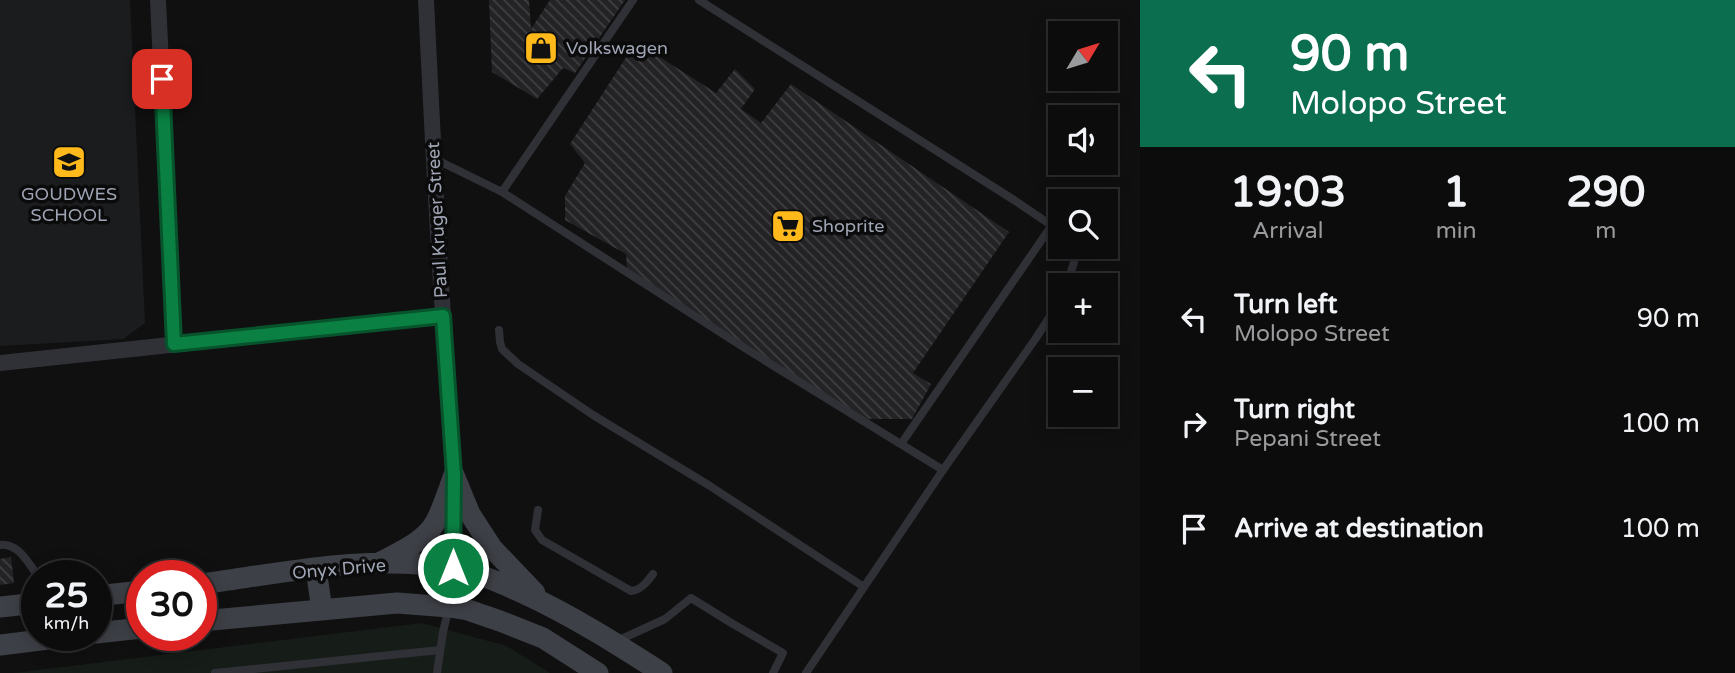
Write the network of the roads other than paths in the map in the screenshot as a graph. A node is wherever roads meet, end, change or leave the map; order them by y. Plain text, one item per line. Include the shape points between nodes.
1 (158, 0) edge
2 (426, 0) edge
3 (633, 0) edge
4 (699, 0) edge
5 (433, 158) junction
6 (502, 192) junction
7 (1048, 222) edge
8 (1048, 231) edge
9 (443, 316) junction
10 (1048, 320) edge
11 (499, 330) dead end
12 (174, 344) junction
13 (0, 363) edge
14 (901, 444) junction
15 (943, 470) junction
16 (454, 475) junction
17 (538, 510) dead end
18 (0, 545) edge
19 (26, 560) edge
20 (377, 564) junction
21 (453, 568) junction
22 (316, 569) junction
23 (653, 574) dead end
24 (217, 582) edge
25 (864, 587) junction
26 (544, 603) junction
27 (21, 605) edge
28 (0, 607) edge
29 (449, 607) junction
30 (322, 610) junction
31 (217, 620) edge
32 (21, 642) edge
33 (615, 642) junction
34 (0, 645) edge
35 (440, 650) junction
36 (215, 673) edge
37 (437, 673) edge
38 (597, 673) edge
39 (662, 673) edge
40 (774, 673) edge
41 (806, 673) edge

1 - 12 street
2 - 5 street, Paul Kruger Street
3 - 6 lane
4 - 7 lane
5 - 6 lane
5 - 9 street, Paul Kruger Street
6 - 14 lane
8 - 14 lane
9 - 12 street
9 - 16 street, Paul Kruger Street
10 - 15 lane
11 - 25 lane via 502,349 518,364
12 - 13 street
14 - 15 lane
15 - 25 lane
16 - 20 street via 429,531
16 - 21 street, Paul Kruger Street
16 - 26 street via 470,514 492,548
17 - 23 lane via 537,536 602,576 634,591
18 - 19 lane via 8,544
20 - 21 street, Onyx Drive
20 - 22 street, Onyx Drive
21 - 26 street, Onyx Drive via 494,580
21 - 29 street, Paul Kruger Street
22 - 24 street, Onyx Drive
22 - 30 street
25 - 41 lane
26 - 33 street, Onyx Drive
27 - 28 street
29 - 30 street via 397,603
29 - 35 lane
29 - 38 street via 543,638
30 - 31 street
32 - 34 street
33 - 39 street, Onyx Drive
33 - 40 lane via 666,619 691,597 783,653
35 - 36 lane
35 - 37 lane

